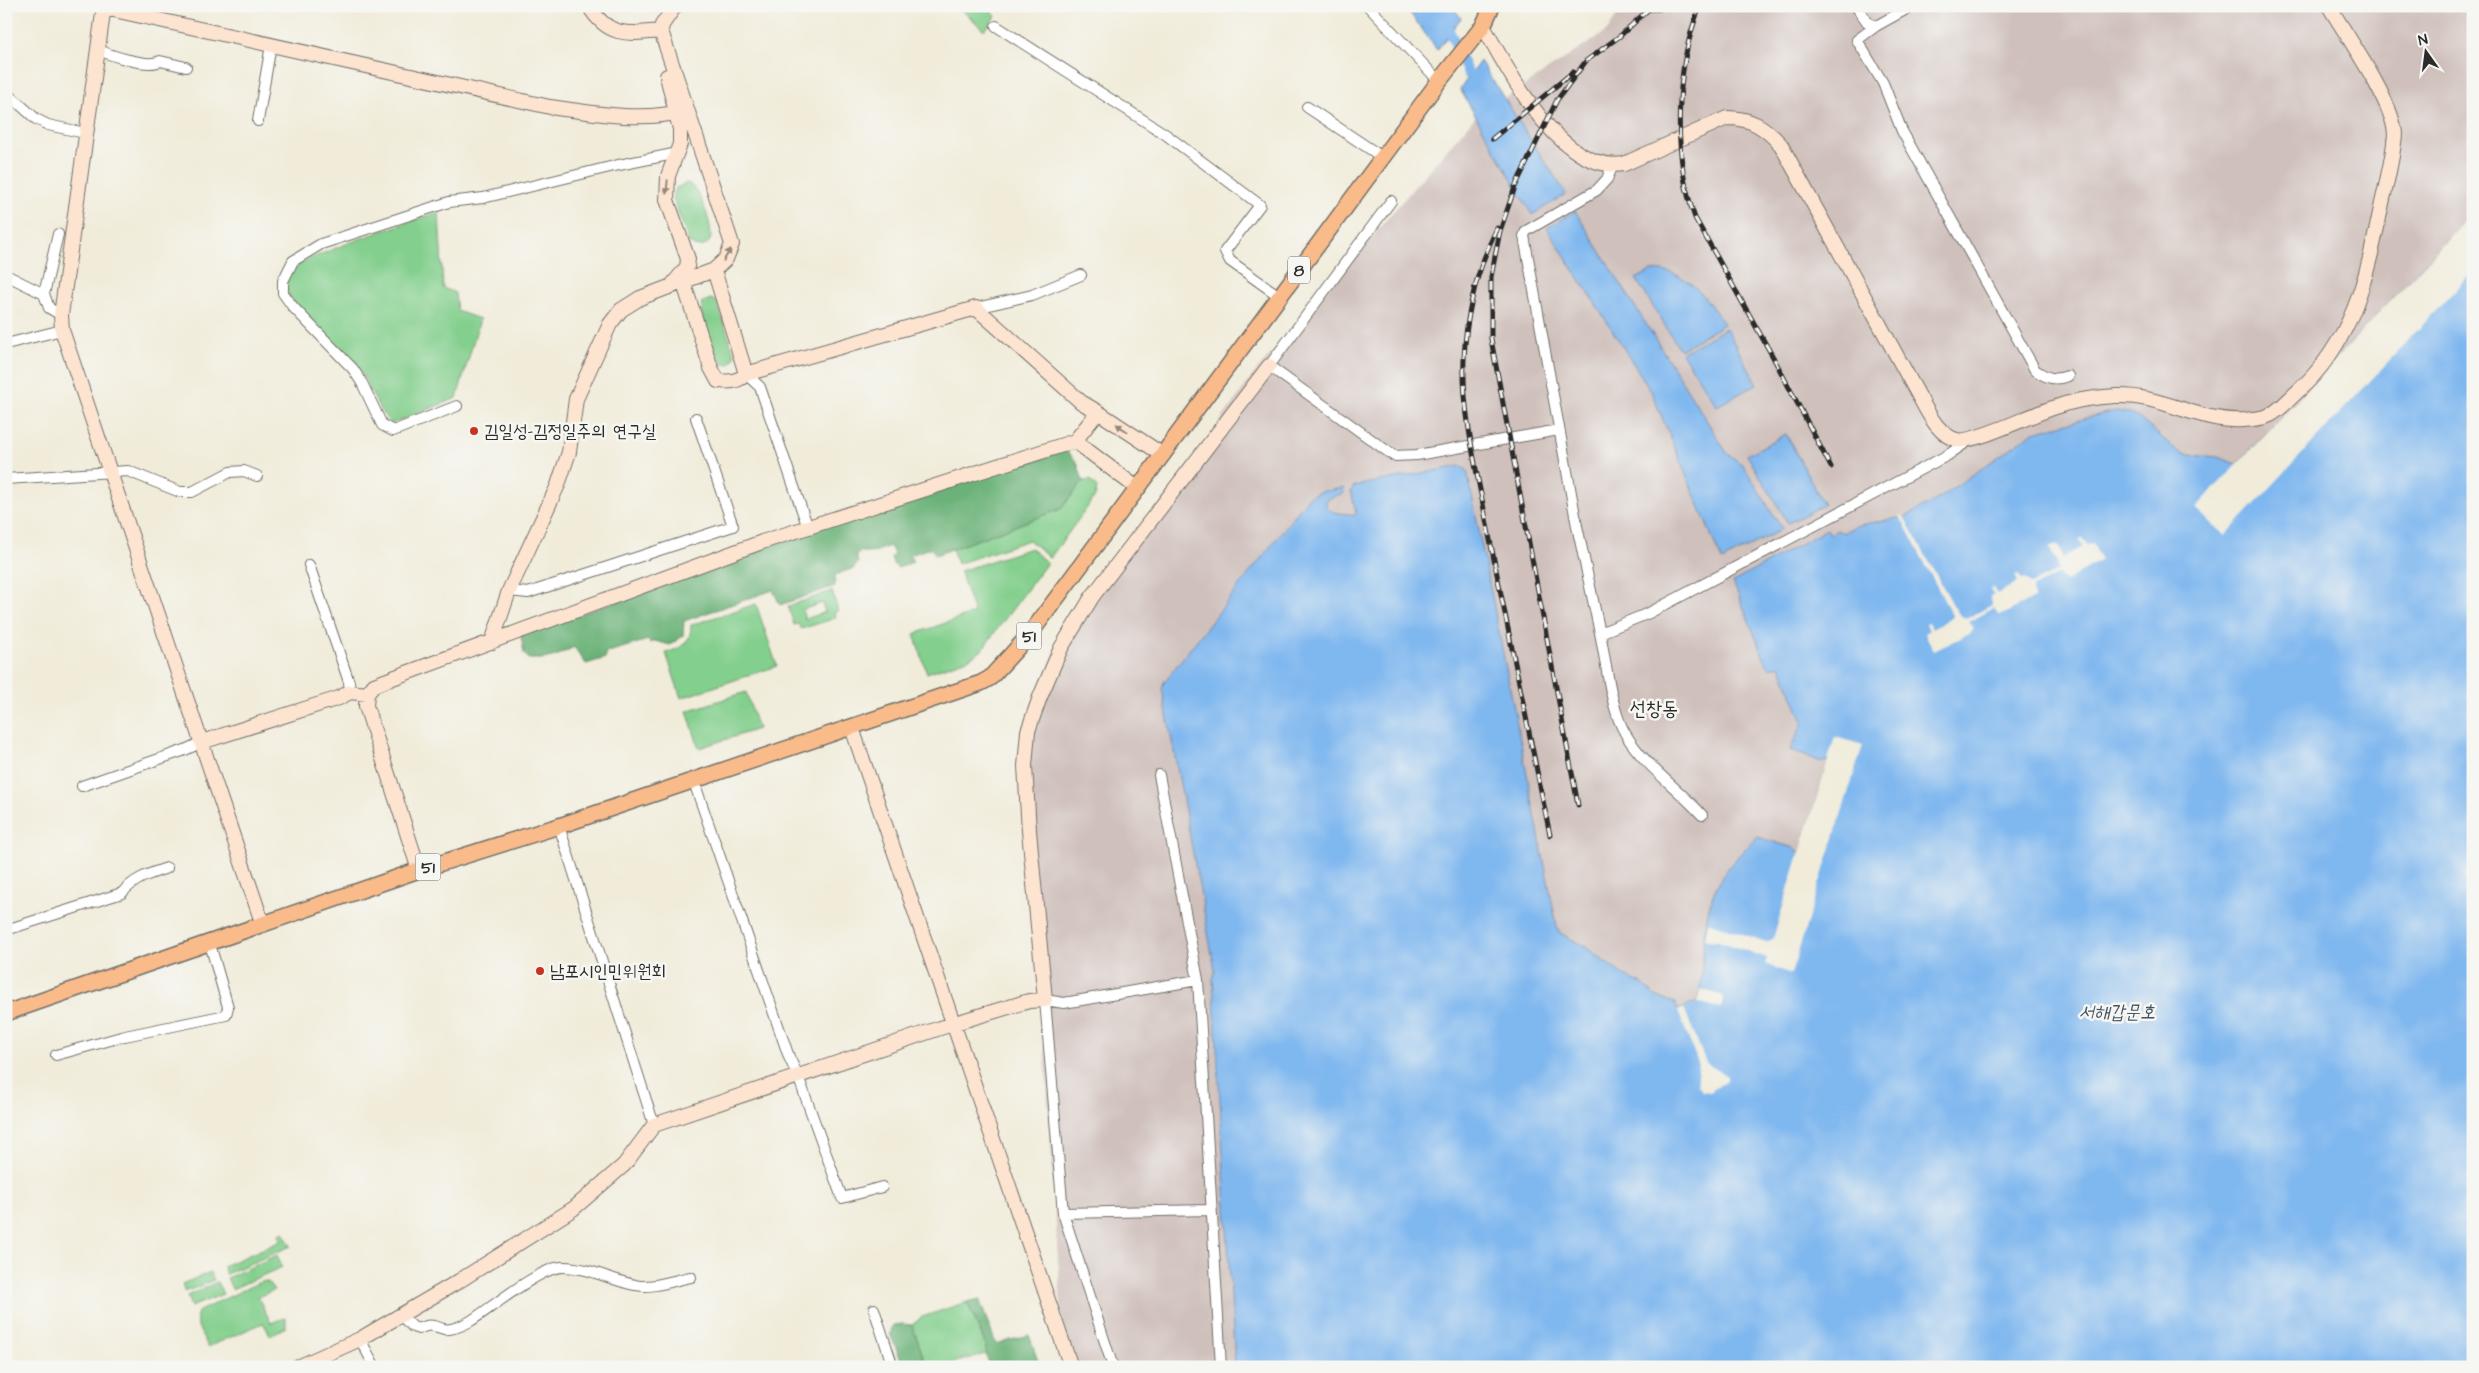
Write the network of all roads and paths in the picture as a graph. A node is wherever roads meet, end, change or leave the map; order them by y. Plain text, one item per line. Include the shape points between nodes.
1 (589, 6) edge
2 (675, 6) edge
3 (1368, 6) edge
4 (1492, 6) edge
5 (1650, 6) edge
6 (1658, 6) edge
7 (1856, 6) edge
8 (1912, 6) edge
9 (2330, 6) edge
10 (106, 7) edge
11 (996, 26) dead end
12 (1876, 26) junction
13 (1479, 32) junction
14 (661, 34) junction
15 (271, 45) junction
16 (97, 49) junction
17 (186, 66) dead end
18 (1439, 81) junction
19 (6, 92) edge
20 (1308, 107) dead end
21 (681, 111) junction
22 (258, 122) dead end
23 (85, 133) junction
24 (678, 153) junction
25 (1382, 157) junction
26 (1613, 165) junction
27 (1390, 201) dead end
28 (58, 234) dead end
29 (714, 270) junction
30 (6, 275) edge
31 (1081, 275) dead end
32 (677, 284) junction
33 (44, 294) junction
34 (1279, 296) junction
35 (976, 308) junction
36 (61, 315) junction
37 (62, 330) junction
38 (6, 344) edge
39 (1269, 366) junction
40 (746, 374) junction
41 (2068, 376) dead end
42 (457, 406) dead end
43 (1098, 412) junction
44 (696, 418) dead end
45 (1559, 430) junction
46 (1075, 440) junction
47 (1968, 441) junction
48 (1163, 455) junction
49 (110, 472) junction
50 (1150, 472) joint
51 (257, 476) dead end
52 (6, 479) edge
53 (1137, 488) junction
54 (808, 528) junction
55 (310, 565) dead end
56 (509, 591) junction
57 (1600, 632) junction
58 (492, 642) junction
59 (350, 692) junction
60 (367, 694) junction
61 (852, 728) junction
62 (202, 742) junction
63 (1159, 775) dead end
64 (693, 779) junction
65 (82, 786) dead end
66 (1702, 815) dead end
67 (559, 826) junction
68 (167, 868) dead end
69 (419, 870) junction
70 (263, 925) junction
71 (6, 930) edge
72 (210, 944) junction
73 (1198, 980) junction
74 (1045, 1000) junction
75 (6, 1013) edge
76 (954, 1023) junction
77 (56, 1055) dead end
78 (798, 1076) junction
79 (654, 1125) junction
80 (882, 1186) dead end
81 (1210, 1210) junction
82 (1063, 1213) junction
83 (691, 1277) dead end
84 (874, 1309) dead end
85 (400, 1315) junction
86 (360, 1339) junction
87 (298, 1367) edge
88 (374, 1367) edge
89 (893, 1367) edge
90 (1070, 1367) edge
91 (1113, 1367) edge
92 (1221, 1367) edge

1 - 14 street via 610,29 629,34
2 - 14 street via 662,25
3 - 18 street
4 - 13 main road, 8
5 - 6 street
7 - 12 street via 1868,23
8 - 12 street
9 - 47 street via 2384,99 2395,125 2395,134 2362,285 2336,348 2322,368 2279,408 2262,418 2206,418 2140,396 2113,396 2055,407
10 - 15 street
10 - 16 street
11 - 34 street via 1165,134 1260,205 1224,251 1230,261
12 - 41 street via 1857,40 1883,83 1902,131 2035,370 2056,380
13 - 18 main road, 8
13 - 26 street via 1547,124 1582,155 1595,162
14 - 21 street
15 - 21 street via 550,106 616,116 650,116
15 - 22 street
16 - 17 street via 110,56 141,62 156,64 160,61
16 - 23 street
18 - 25 main road, 8
19 - 23 street via 36,119
20 - 25 street
21 - 24 street
29 -> 21 street via 726,259 732,244
23 - 36 street
24 -> 32 street via 668,176 666,200 688,259
24 - 42 street via 483,198 449,202 321,244 293,261 283,281 283,293 292,307 353,369 382,425 393,431
25 - 34 main road, 8
26 - 45 street via 1597,190 1526,231 1524,243
26 - 47 street via 1642,158 1726,118 1758,124 1780,145 1935,422 1951,438
27 - 39 street
28 - 33 street
29 - 32 street
29 - 40 street
30 - 33 street
31 - 35 street via 1032,295
32 - 40 street via 718,380 730,382
32 - 56 street via 640,298 621,310 610,324 576,399 569,452 558,485
33 - 36 street via 49,308
34 - 48 main road, 8
35 - 40 street
35 - 43 street via 1081,402
36 - 37 street
37 - 38 street
37 - 49 street
39 - 45 street via 1394,456 1417,455
39 - 74 street via 1078,617 1061,648 1028,731 1026,766 1030,841
40 - 54 street via 760,387
43 - 46 street
48 -> 43 street
44 - 56 street via 733,526 528,593
45 - 57 street
46 - 53 street
46 - 54 street
47 - 57 street via 1948,455 1649,613
48 - 50 main road, 8
49 - 51 street via 128,472 180,492 192,492 230,472 244,471
49 - 52 street
49 - 62 street
50 - 53 main road, 51
53 - 61 main road, 51 via 1030,634 997,672 981,684
54 - 58 street
55 - 59 street
56 - 58 street
57 - 66 street via 1618,719 1625,734
58 - 60 street via 374,685
59 - 60 street
59 - 62 street
60 - 69 street via 366,706
61 - 64 main road, 51
61 - 76 street
62 - 65 street
62 - 70 street
63 - 73 street
64 - 67 main road, 51
64 - 78 street
67 - 69 main road, 51
67 - 79 street
68 - 71 street via 131,882 122,893
69 - 70 main road, 51
70 - 72 main road, 51
72 - 75 main road, 51
72 - 77 street via 228,1007 226,1015 125,1036
73 - 74 street via 1064,1003
73 - 81 street
74 - 76 street via 1030,1001
74 - 82 street
76 - 78 street
76 - 90 street
78 - 79 street
78 - 80 street via 842,1198
79 - 85 street via 624,1166 573,1209
81 - 82 street
81 - 92 street
82 - 91 street
83 - 85 street via 636,1286 573,1267 558,1267 533,1279 468,1323 454,1328 444,1330 435,1324 419,1329
84 - 89 street
85 - 86 street
86 - 87 street
86 - 88 street

